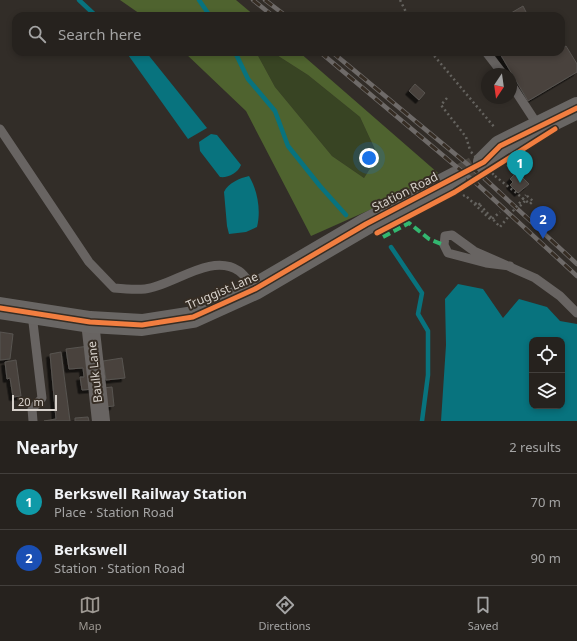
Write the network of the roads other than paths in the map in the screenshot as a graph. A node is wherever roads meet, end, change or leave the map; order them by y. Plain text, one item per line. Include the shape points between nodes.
1 (489, 56) edge
2 (498, 68) edge
3 (517, 93) edge
4 (577, 108) edge
5 (539, 127) junction
6 (0, 129) edge
7 (490, 168) tunnel mouth
8 (454, 178) tunnel mouth
9 (366, 224) joint
10 (510, 266) junction
11 (255, 289) junction
12 (0, 308) edge
13 (577, 313) edge
14 (32, 314) junction
15 (90, 322) junction
16 (33, 421) edge
17 (101, 421) edge

1 - 2 lane
3 - 5 lane
4 - 5 street
5 - 7 street via 500,146
6 - 11 lane via 89,262 114,288 145,289 175,280 197,269 218,265 238,270
8 - 9 street, Station Road
9 - 11 street, Truggist Lane
10 - 10 lane via 448,253 444,244 445,236 452,235 474,251
10 - 13 lane via 535,278 560,296
11 - 15 street, Truggist Lane via 193,316 142,325
12 - 14 street, Truggist Lane
14 - 15 street, Truggist Lane
14 - 16 lane via 42,398 32,409
15 - 17 street, Baulk Lane

